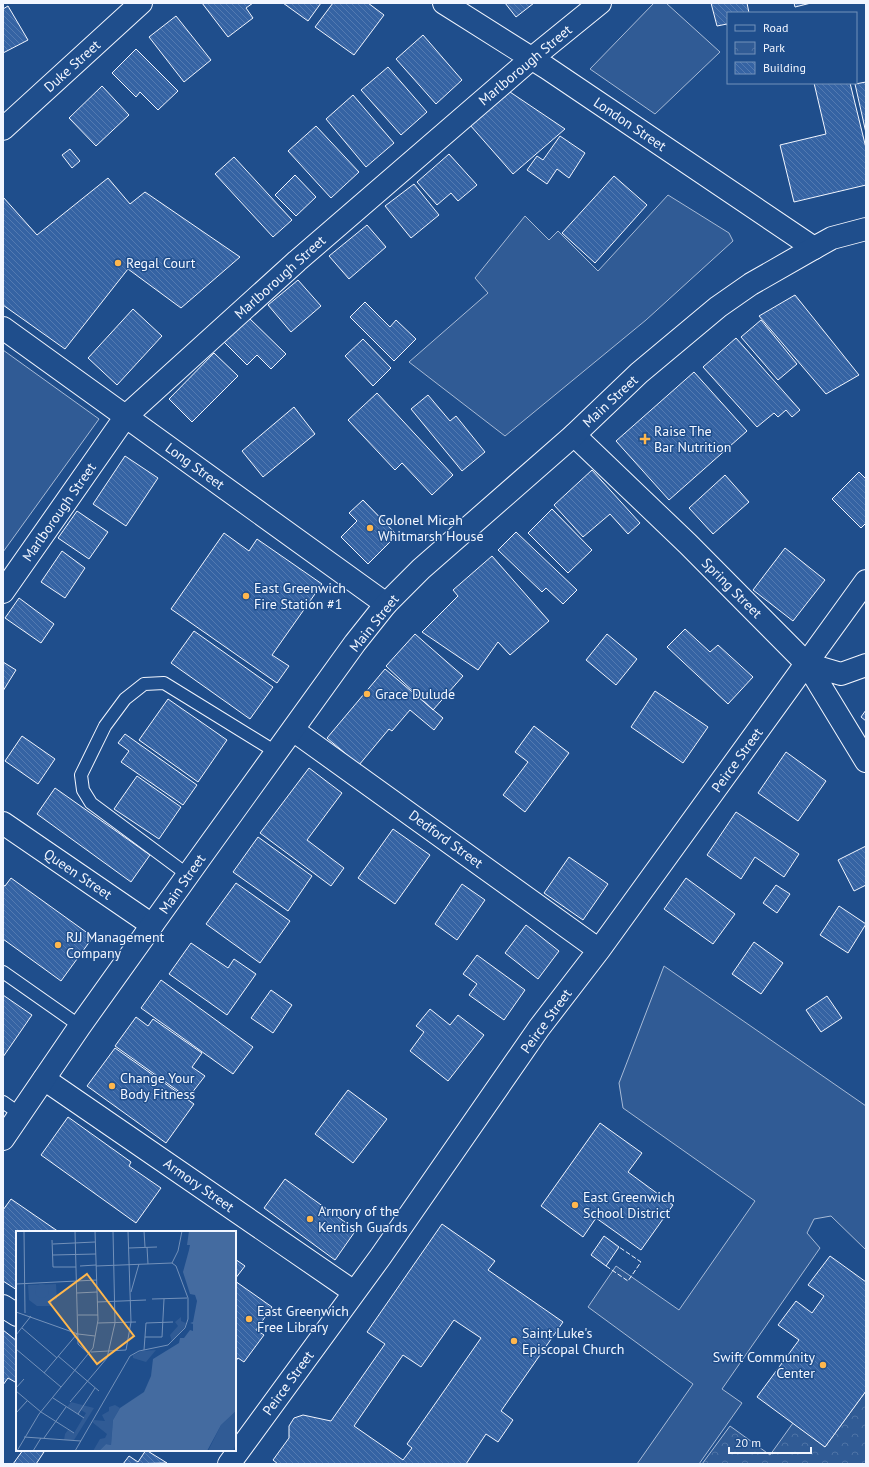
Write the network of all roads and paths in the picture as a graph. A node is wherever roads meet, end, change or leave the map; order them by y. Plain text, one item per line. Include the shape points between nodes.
1 (141, 3) edge
2 (444, 3) edge
3 (600, 3) edge
4 (531, 59) junction
5 (3, 129) edge
6 (865, 233) edge
7 (814, 248) junction
8 (3, 328) edge
9 (126, 416) junction
10 (574, 435) junction
11 (866, 582) edge
12 (3, 592) edge
13 (386, 604) junction
14 (807, 664) junction
15 (866, 665) edge
16 (293, 730) junction
17 (276, 752) junction
18 (866, 761) edge
19 (3, 823) edge
20 (188, 875) junction
21 (152, 925) junction
22 (599, 950) junction
23 (3, 972) edge
24 (80, 1026) junction
25 (44, 1079) junction
26 (11, 1108) edge
27 (3, 1139) edge
28 (354, 1292) junction
29 (3, 1306) edge
30 (16, 1314) edge
31 (236, 1451) edge
32 (236, 1451) edge
33 (229, 1460) edge

1 - 5 street, Duke Street
2 - 4 street, London Street
3 - 4 street, Marlborough Street
4 - 7 street, London Street
4 - 9 street, Marlborough Street via 297,261
6 - 7 street, Main Street via 832,238
7 - 10 street, Main Street via 751,284 718,307 639,373
8 - 9 street, Long Street
9 - 12 street, Marlborough Street
9 - 13 street, Long Street
10 - 13 street, Main Street via 427,564
10 - 14 street, Spring Street via 688,544
11 - 14 street, Peirce Street
13 - 16 street, Main Street
14 - 15 street via 841,674
14 - 18 street, Spring Street
14 - 22 street, Peirce Street
16 - 17 street, Main Street
16 - 22 street, Dedford Street
17 - 20 street, Main Street
17 - 20 lane via 164,683 144,684 125,699 105,726 81,775 83,790 91,803
19 - 21 street, Queen Street
20 - 21 street, Main Street
21 - 24 street, Main Street
22 - 28 street, Peirce Street via 540,1028
23 - 24 lane
24 - 25 street, Main Street
25 - 26 street, Main Street
25 - 28 street, Armory Street
26 - 27 street, Main Street
28 - 32 street, Peirce Street
29 - 30 street
31 - 33 street, Peirce Street

